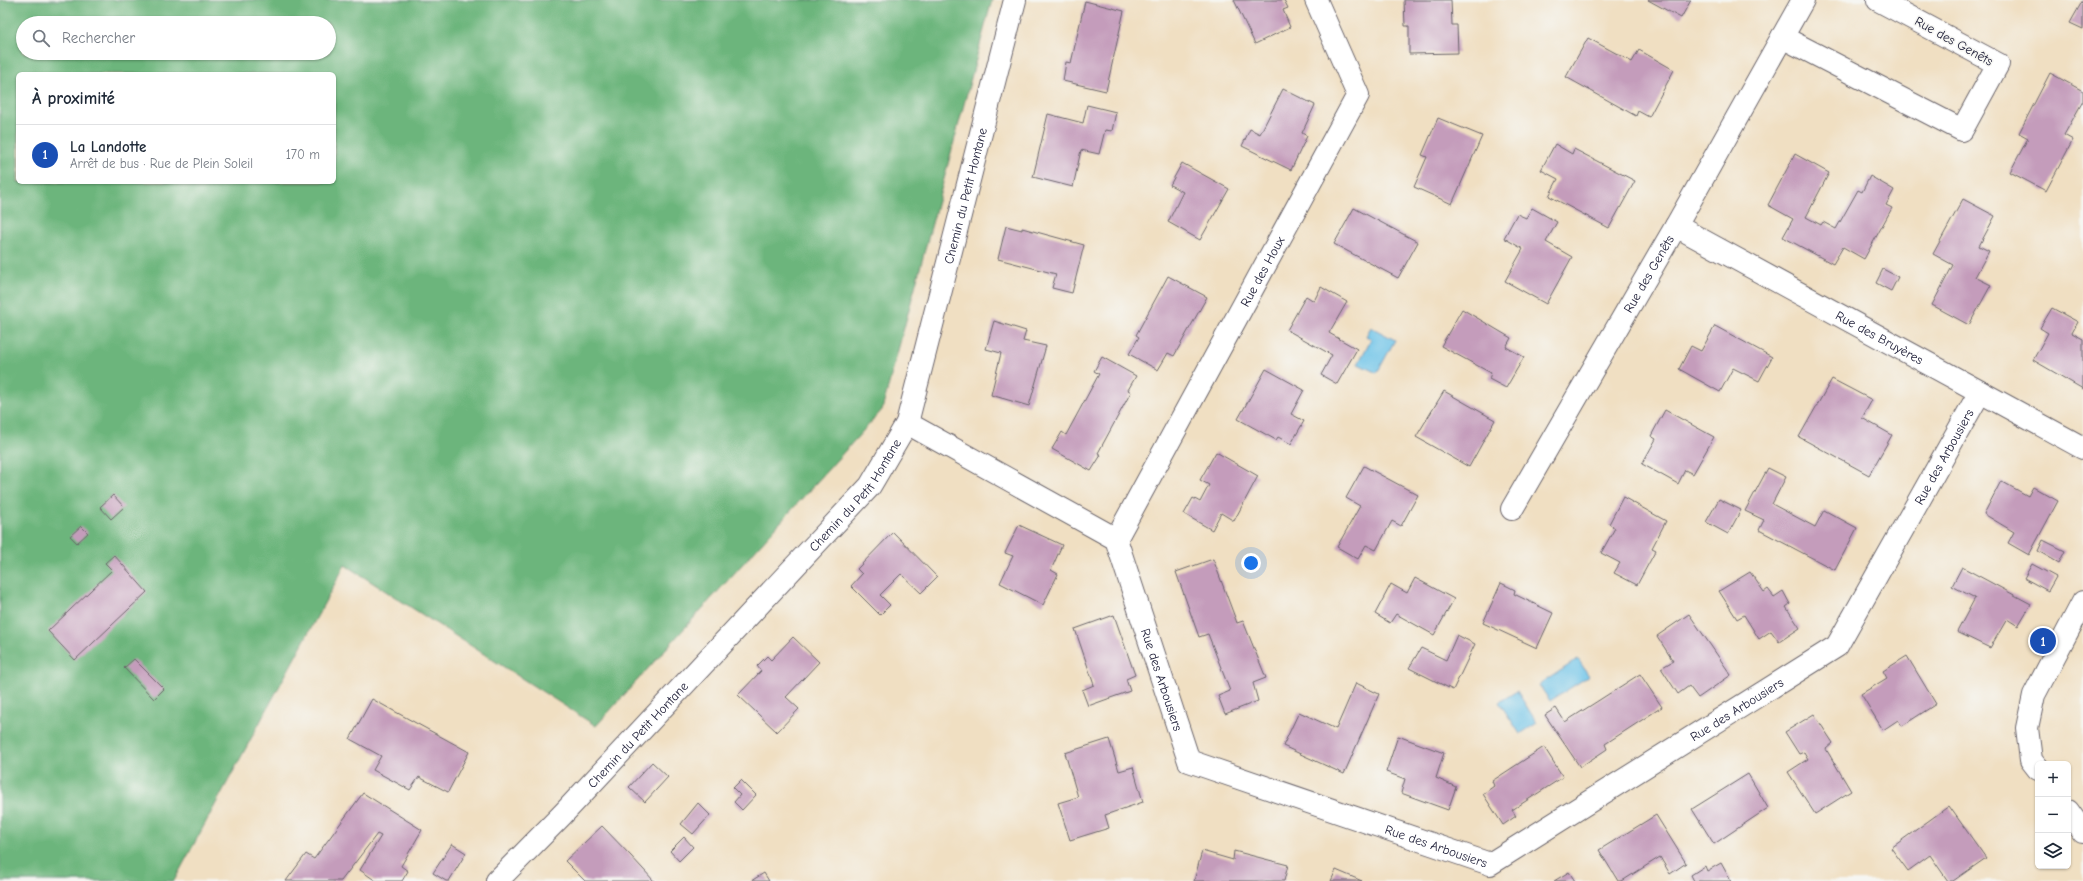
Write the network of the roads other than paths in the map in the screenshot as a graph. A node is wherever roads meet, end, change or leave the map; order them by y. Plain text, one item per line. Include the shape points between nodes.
1 (1015, 0) edge
2 (1316, 0) edge
3 (1803, 0) edge
4 (1878, 0) edge
5 (1782, 37) junction
6 (1676, 226) junction
7 (1980, 392) junction
8 (907, 423) junction
9 (2083, 448) edge
10 (1512, 509) dead end
11 (1116, 539) junction
12 (2083, 602) edge
13 (2035, 765) edge
14 (2071, 815) edge
15 (2083, 832) edge
16 (497, 881) edge

1 - 8 street, Chemin du Petit Hontane
2 - 11 street, Rue des Houx via 1358,95
3 - 5 street, Rue des Genêts
4 - 5 street, Rue des Genêts via 1998,64 1962,130
5 - 6 street, Rue des Genêts
6 - 7 street, Rue des Bruyères
6 - 10 street, Rue des Genêts
7 - 9 street, Rue des Bruyères
7 - 11 street, Rue des Arbousiers via 1837,646 1490,864 1189,761
8 - 11 street
8 - 16 street, Chemin du Petit Hontane via 870,486
12 - 13 street via 2034,695 2027,728 2031,760
14 - 15 street

